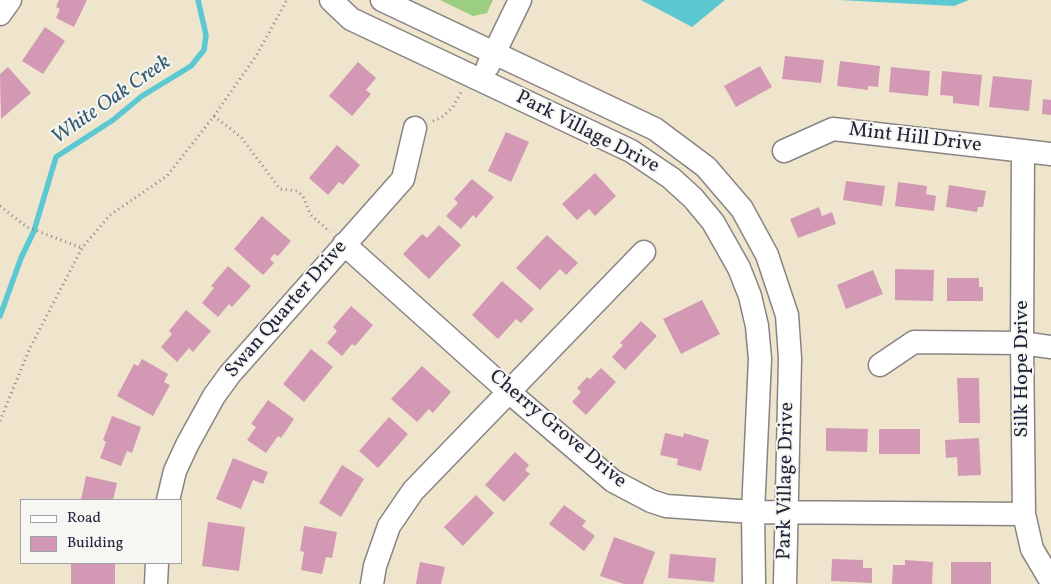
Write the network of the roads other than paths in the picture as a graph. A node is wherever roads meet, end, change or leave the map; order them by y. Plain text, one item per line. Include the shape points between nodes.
1 (10, 0) edge
2 (331, 0) edge
3 (382, 0) edge
4 (520, 0) edge
5 (0, 14) edge
6 (494, 52) junction
7 (471, 85) junction
8 (415, 128) road end
9 (784, 151) dead end
10 (1023, 152) junction
11 (1051, 154) edge
12 (344, 244) junction
13 (644, 252) dead end
14 (1022, 344) junction
15 (1051, 347) edge
16 (880, 365) dead end
17 (510, 392) junction
18 (168, 499) edge
19 (753, 512) junction
20 (787, 512) junction
21 (1024, 514) junction
22 (157, 564) edge
23 (1051, 581) edge
24 (156, 584) edge
25 (372, 584) edge
26 (754, 584) edge
27 (784, 584) edge

1 - 5 street
2 - 7 street, Park Village Drive via 351,19
3 - 6 street, Park Village Drive
4 - 6 street
6 - 7 street
6 - 20 street, Park Village Drive via 655,129 706,167 742,208 767,255 787,315 790,358
7 - 19 street, Park Village Drive via 631,151 656,166 693,198 728,244 750,296 757,326 760,359
8 - 12 street, Swan Quarter Drive via 403,179
9 - 10 street, Mint Hill Drive via 833,129
10 - 11 street, Mint Hill Drive
10 - 14 street, Silk Hope Drive
12 - 17 street, Cherry Grove Drive
12 - 18 street, Swan Quarter Drive via 214,396 186,445
13 - 17 street
14 - 15 street
14 - 16 street via 914,342
14 - 21 street, Silk Hope Drive
17 - 19 street, Cherry Grove Drive via 613,481 636,495 666,506
17 - 25 street via 400,509 380,546
19 - 20 street, Cherry Grove Drive
19 - 26 street, Park Village Drive
20 - 21 street, Cherry Grove Drive
20 - 27 street, Park Village Drive
21 - 23 street, Silk Hope Drive via 1032,549
22 - 24 street

